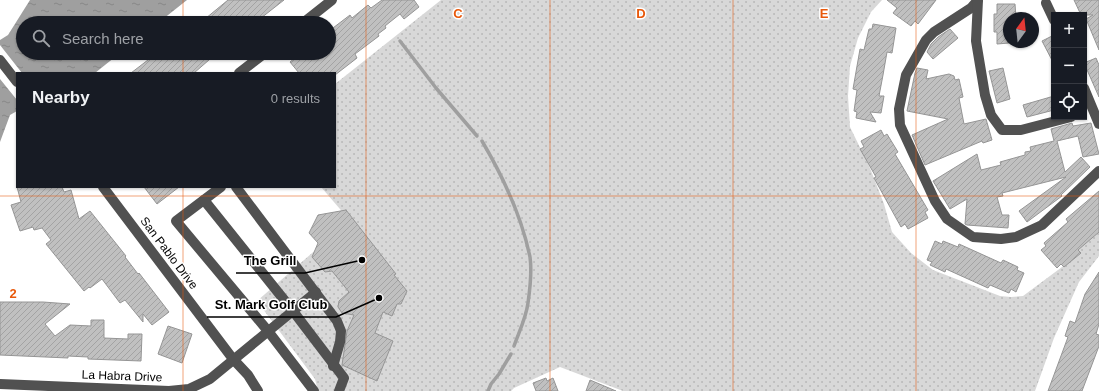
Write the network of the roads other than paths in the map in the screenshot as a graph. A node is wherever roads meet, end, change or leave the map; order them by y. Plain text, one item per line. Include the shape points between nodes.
1 (332, 0) edge
2 (978, 0) edge
3 (1046, 3) dead end
4 (1051, 14) edge
5 (312, 16) edge
6 (0, 60) edge
7 (256, 60) edge
8 (240, 72) edge
9 (16, 81) edge
10 (1087, 95) edge
11 (1094, 111) junction
12 (1087, 113) edge
13 (1059, 120) edge
14 (1099, 124) edge
15 (1099, 171) edge
16 (104, 188) edge
17 (220, 188) edge
18 (237, 188) edge
19 (204, 200) junction
20 (316, 292) junction
21 (293, 311) junction
22 (268, 331) junction
23 (233, 359) junction
24 (334, 366) junction
25 (0, 384) edge
26 (258, 391) edge
27 (314, 391) edge
28 (339, 391) edge

1 - 5 street
2 - 13 street via 976,41 991,115 1002,130 1021,130
2 - 15 street via 971,8 926,40 906,74 899,109 900,125 935,202 947,219 973,237 1016,237 1042,226
3 - 4 street
6 - 9 street
7 - 8 street
10 - 11 street
11 - 12 street
11 - 14 street
16 - 23 street, San Pablo Drive
17 - 19 street
18 - 20 street
19 - 21 street
19 - 22 street via 176,221
20 - 21 street, La Habra Drive
20 - 24 street via 337,321 341,331
21 - 22 street, La Habra Drive
21 - 24 street
22 - 23 street, La Habra Drive
22 - 27 street
23 - 25 street, La Habra Drive via 210,379 189,389
23 - 26 street, San Pablo Drive
24 - 28 street via 344,378

